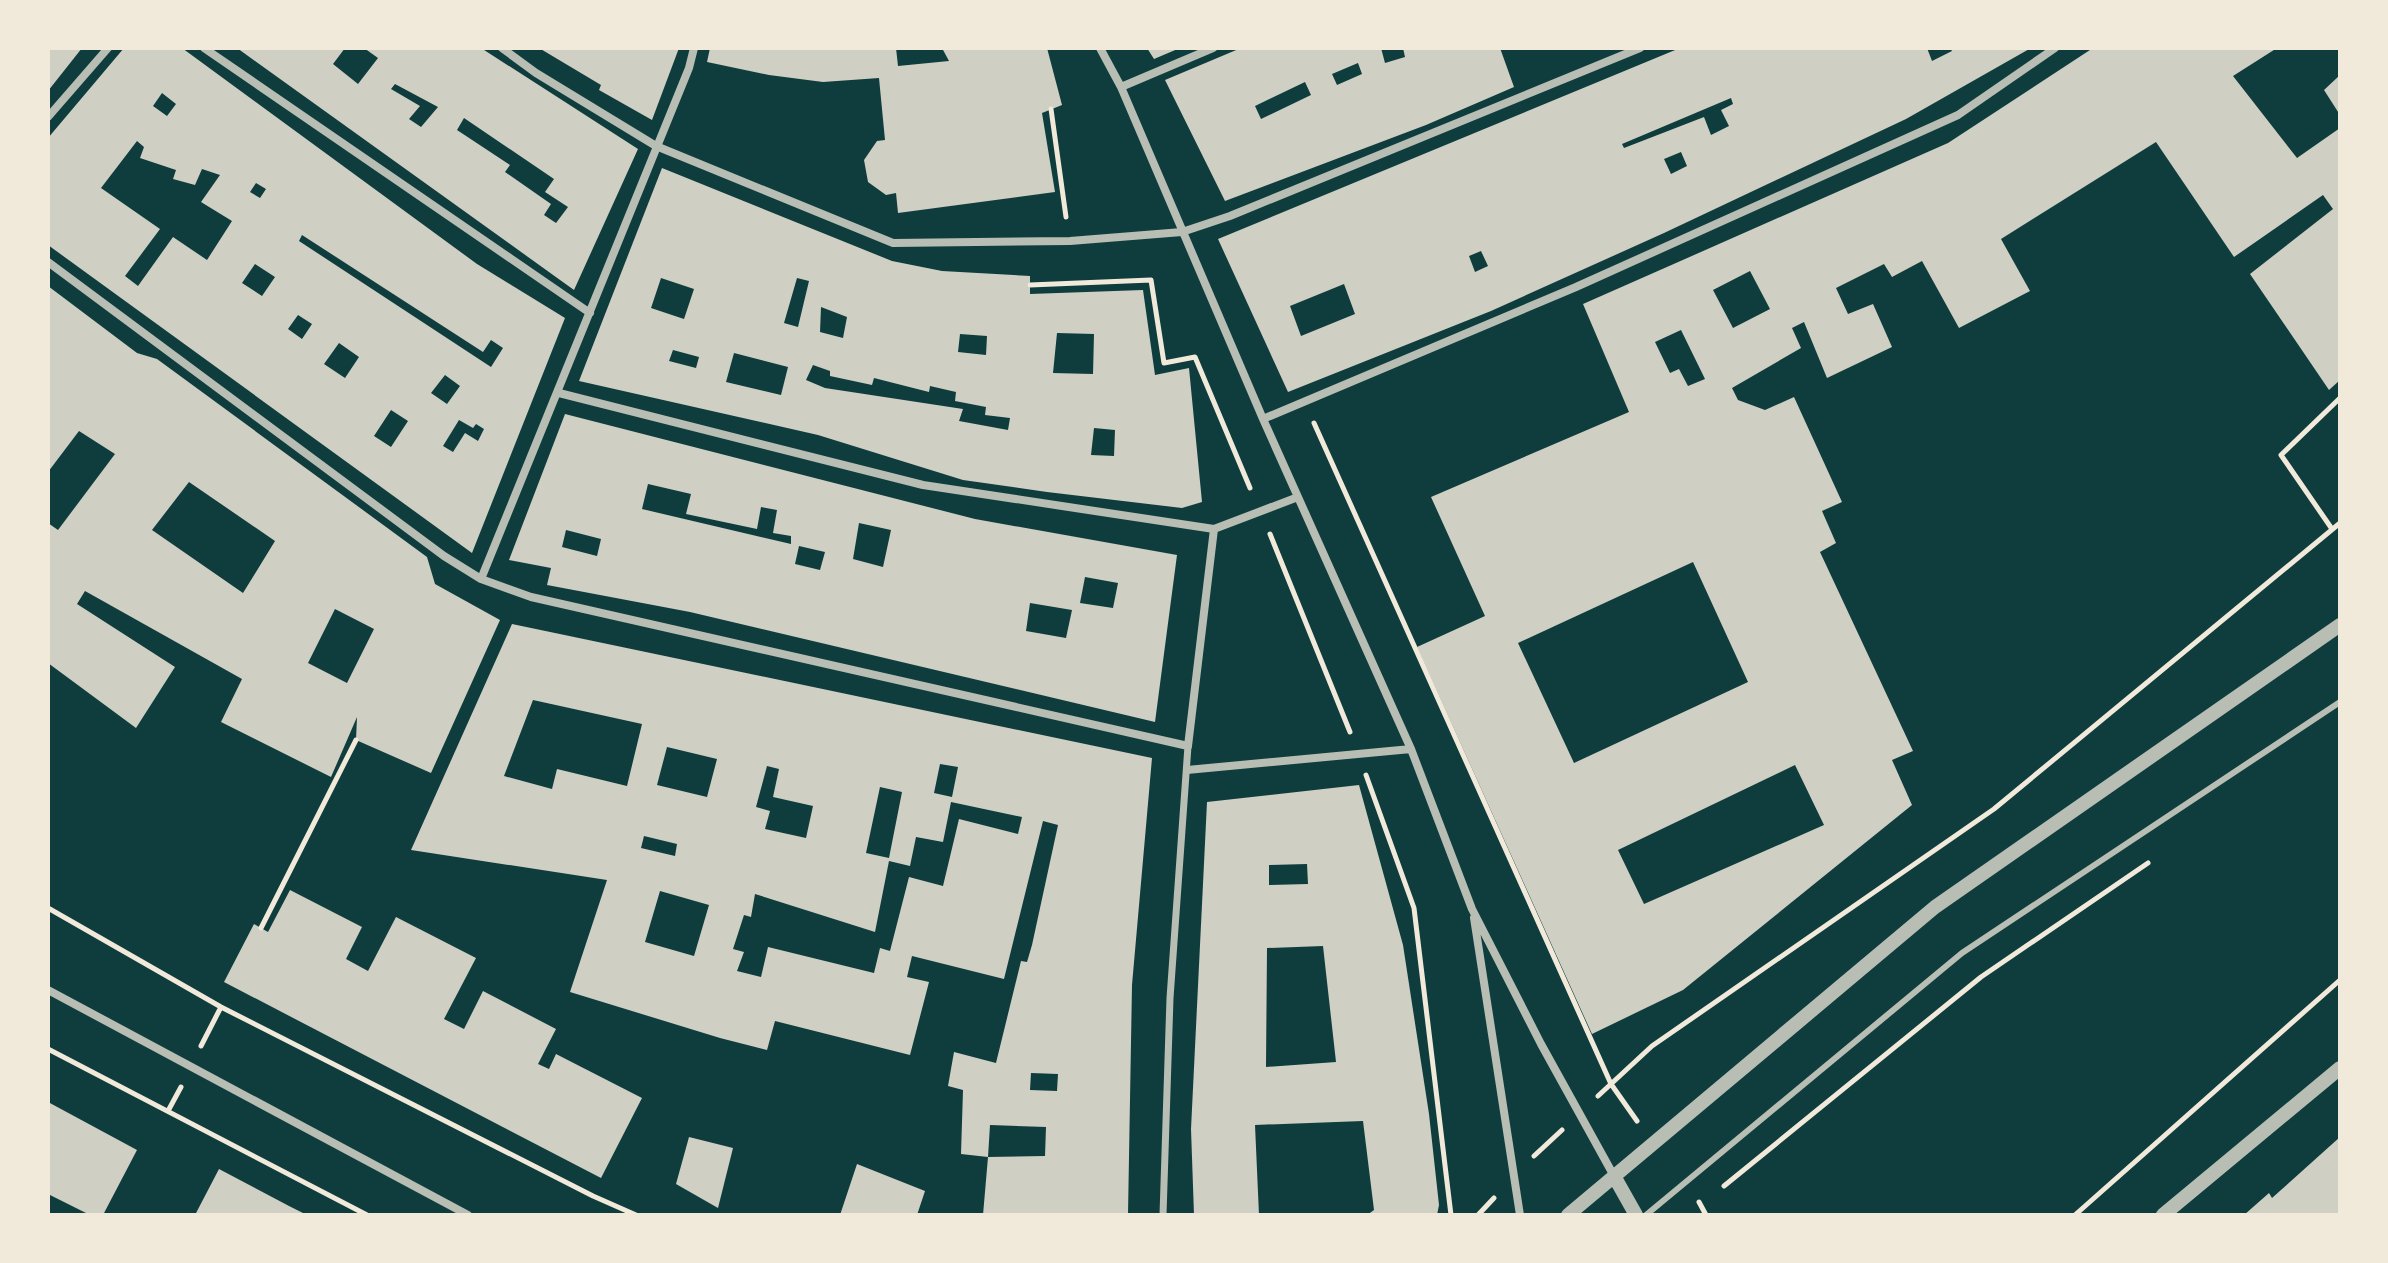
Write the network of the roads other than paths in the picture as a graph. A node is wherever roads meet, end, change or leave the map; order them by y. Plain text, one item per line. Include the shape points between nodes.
1 (108, 48) edge
2 (204, 48) edge
3 (502, 48) edge
4 (694, 48) edge
5 (1100, 48) edge
6 (1213, 48) edge
7 (1640, 48) edge
8 (2055, 48) edge
9 (1623, 51) edge
10 (1121, 87) junction
11 (48, 117) edge
12 (656, 146) junction
13 (1182, 232) junction
14 (48, 262) edge
15 (590, 313) junction
16 (559, 393) junction
17 (1263, 419) junction
18 (1298, 497) junction
19 (1214, 529) junction
20 (481, 579) junction
21 (2340, 625) edge
22 (2340, 702) edge
23 (1188, 746) junction
24 (1411, 749) junction
25 (1187, 770) junction
26 (1472, 909) junction
27 (48, 990) edge
28 (2340, 1068) edge
29 (1614, 1176) junction
30 (445, 1203) junction
31 (440, 1215) edge
32 (468, 1215) edge
33 (1163, 1215) edge
34 (1520, 1215) edge
35 (1568, 1215) edge
36 (1636, 1215) edge
37 (1646, 1215) edge
38 (2163, 1215) edge

1 - 11 street
2 - 15 street
3 - 12 street
4 - 12 street
5 - 10 street
6 - 10 street
7 - 9 street
8 - 17 street via 1958,115 1576,287
9 - 13 street via 1259,205
10 - 13 street
12 - 13 street via 893,243 1070,241
12 - 15 street
13 - 17 street
14 - 20 street
15 - 16 street
16 - 19 street via 923,485
16 - 20 street
17 - 18 street
18 - 19 street
18 - 24 street
19 - 23 street
20 - 23 street via 629,621
21 - 29 street via 1935,907
22 - 37 lane via 1962,953
23 - 25 street
24 - 25 street
24 - 26 street
25 - 33 street via 1170,998
26 - 29 street
26 - 34 street
27 - 30 street
28 - 38 street
29 - 35 street
29 - 36 street
30 - 31 street
30 - 32 street

